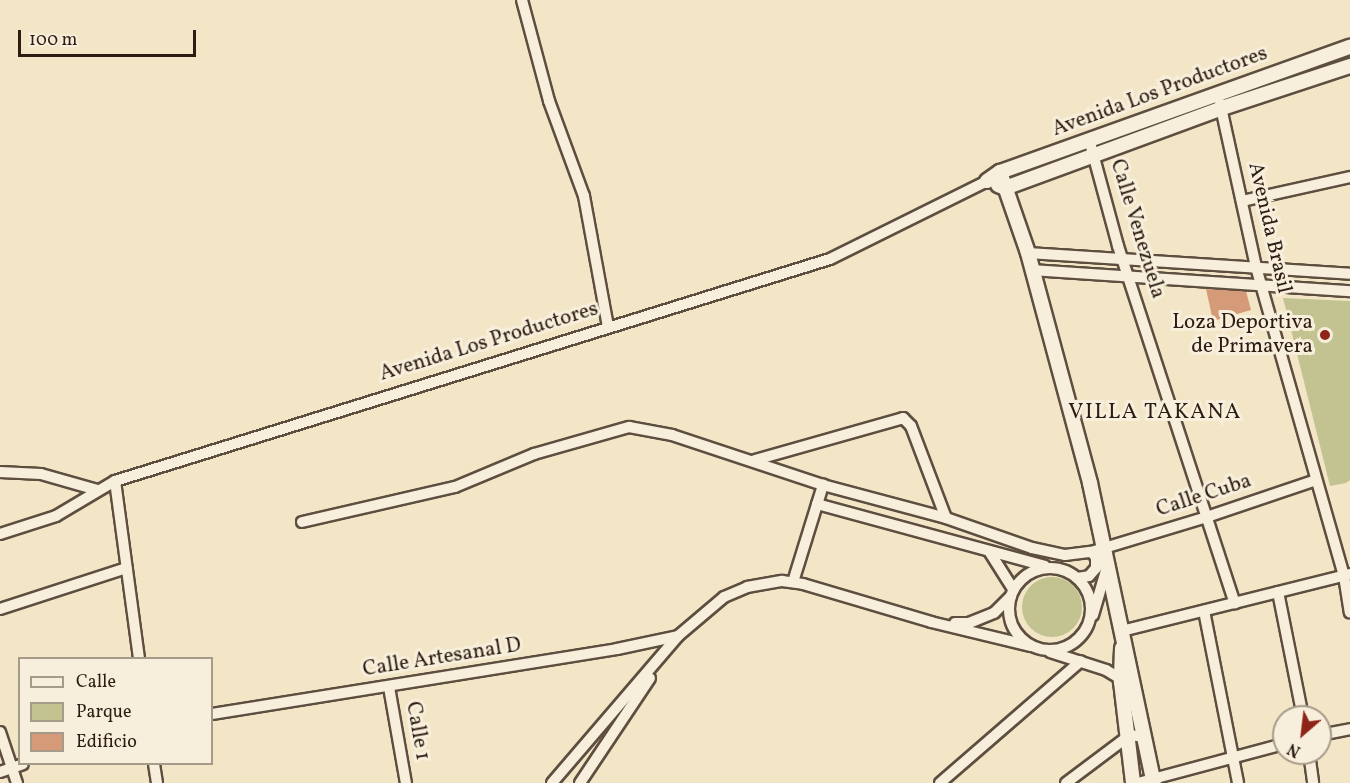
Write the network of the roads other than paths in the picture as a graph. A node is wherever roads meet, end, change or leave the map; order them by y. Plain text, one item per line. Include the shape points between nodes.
1 (522, 0) edge
2 (1350, 47) edge
3 (1350, 66) edge
4 (1217, 94) junction
5 (1222, 108) junction
6 (1089, 139) junction
7 (1094, 155) junction
8 (1000, 172) junction
9 (1350, 177) edge
10 (987, 181) junction
11 (1005, 188) junction
12 (1242, 201) junction
13 (1028, 253) junction
14 (1123, 258) junction
15 (1256, 267) junction
16 (1031, 270) junction
17 (1128, 274) junction
18 (1350, 274) edge
19 (1260, 283) junction
20 (1350, 291) edge
21 (608, 327) junction
22 (755, 460) junction
23 (0, 472) edge
24 (1316, 480) junction
25 (115, 481) junction
26 (823, 485) junction
27 (97, 490) junction
28 (817, 504) junction
29 (1207, 517) junction
30 (946, 518) junction
31 (302, 522) dead end
32 (0, 534) edge
33 (989, 550) junction
34 (1097, 550) junction
35 (1102, 567) junction
36 (126, 568) junction
37 (1052, 568) junction
38 (1347, 575) edge
39 (1079, 579) junction
40 (793, 582) junction
41 (1012, 592) junction
42 (1278, 592) junction
43 (1101, 593) junction
44 (1235, 603) junction
45 (0, 609) edge
46 (1204, 611) junction
47 (1350, 613) edge
48 (1119, 615) junction
49 (1090, 621) junction
50 (931, 622) junction
51 (1122, 631) junction
52 (678, 636) junction
53 (1031, 646) junction
54 (1044, 650) junction
55 (1063, 656) junction
56 (139, 657) edge
57 (1081, 661) junction
58 (1060, 676) junction
59 (1127, 682) junction
60 (389, 687) junction
61 (1301, 705) edge
62 (213, 714) edge
63 (1350, 729) edge
64 (0, 732) edge
65 (1332, 733) edge
66 (1130, 735) junction
67 (1145, 737) junction
68 (1272, 747) edge
69 (1234, 756) junction
70 (17, 765) edge
71 (154, 765) edge
72 (1311, 765) edge
73 (0, 772) edge
74 (1154, 781) edge
75 (17, 783) edge
76 (157, 783) edge
77 (406, 783) edge
78 (552, 783) edge
79 (580, 783) edge
80 (940, 783) edge
81 (1066, 783) edge
82 (1132, 783) edge
83 (1138, 783) edge
84 (1238, 783) edge
85 (1313, 783) edge

1 - 21 street via 549,102 584,196
2 - 4 street, Avenida Los Productores
3 - 5 street, Avenida Los Productores
4 - 5 street, Avenida Brasil
4 - 6 street, Avenida Los Productores
5 - 7 street, Avenida Los Productores
5 - 12 street, Avenida Brasil
6 - 7 street, Calle Venezuela
6 - 8 street, Avenida Los Productores
7 - 11 street, Avenida Los Productores
7 - 14 street, Calle Venezuela
8 - 10 street, Avenida Los Productores
8 - 11 street
9 - 12 street
10 - 11 street
10 - 21 street, Avenida Los Productores via 830,259
11 - 13 street
12 - 15 street, Avenida Brasil
13 - 14 street
13 - 16 street
14 - 15 street
14 - 17 street, Calle Venezuela
15 - 18 street
15 - 19 street, Avenida Brasil
16 - 17 street
16 - 34 street via 1090,483
17 - 19 street
17 - 29 street, Calle Venezuela
19 - 20 street
19 - 24 street, Avenida Brasil
21 - 25 street, Avenida Los Productores
22 - 26 street, Calle Cuba
22 - 30 street via 903,418 911,426
22 - 31 street, Calle Cuba via 708,449 672,435 629,427 534,454 455,487
23 - 27 street via 40,474
24 - 29 street, Calle Cuba
24 - 38 street, Avenida Brasil
25 - 27 street, Avenida Los Productores
25 - 36 street
26 - 28 street
26 - 30 street, Calle Cuba
27 - 32 street, Avenida Los Productores via 56,516
28 - 33 street
28 - 40 street
29 - 34 street, Calle Cuba
29 - 44 street, Calle Venezuela
30 - 34 street, Calle Cuba via 1032,548 1065,555
33 - 37 street
33 - 41 street
34 - 35 street
35 - 39 street
35 - 43 street
35 - 48 street
36 - 45 street
36 - 56 street
37 - 39 street
37 - 41 street via 1030,573
38 - 42 street
38 - 47 street, Avenida Brasil
39 - 43 street
39 - 49 street via 1091,600
40 - 50 street
40 - 52 street via 758,584 735,591
41 - 50 street via 994,613 969,623
41 - 53 street via 1009,607 1014,630
42 - 44 street
42 - 61 street
43 - 48 street
43 - 49 street
44 - 46 street
46 - 51 street
46 - 69 street
48 - 51 street
49 - 54 street via 1067,647
50 - 53 street
51 - 59 street
52 - 60 street, Calle Artesanal D
52 - 78 street
52 - 79 street
53 - 54 street
54 - 55 street
55 - 57 street
55 - 58 street
57 - 58 street
57 - 59 street
58 - 80 street via 982,751
59 - 66 street
59 - 67 street
60 - 62 street, Calle Artesanal D
60 - 77 street, Calle 1
63 - 65 street
64 - 70 street
66 - 67 street
66 - 81 street
66 - 82 street
67 - 74 street
68 - 69 street
69 - 74 street
69 - 84 street
70 - 73 street
70 - 75 street
71 - 76 street
72 - 85 street
74 - 83 street

